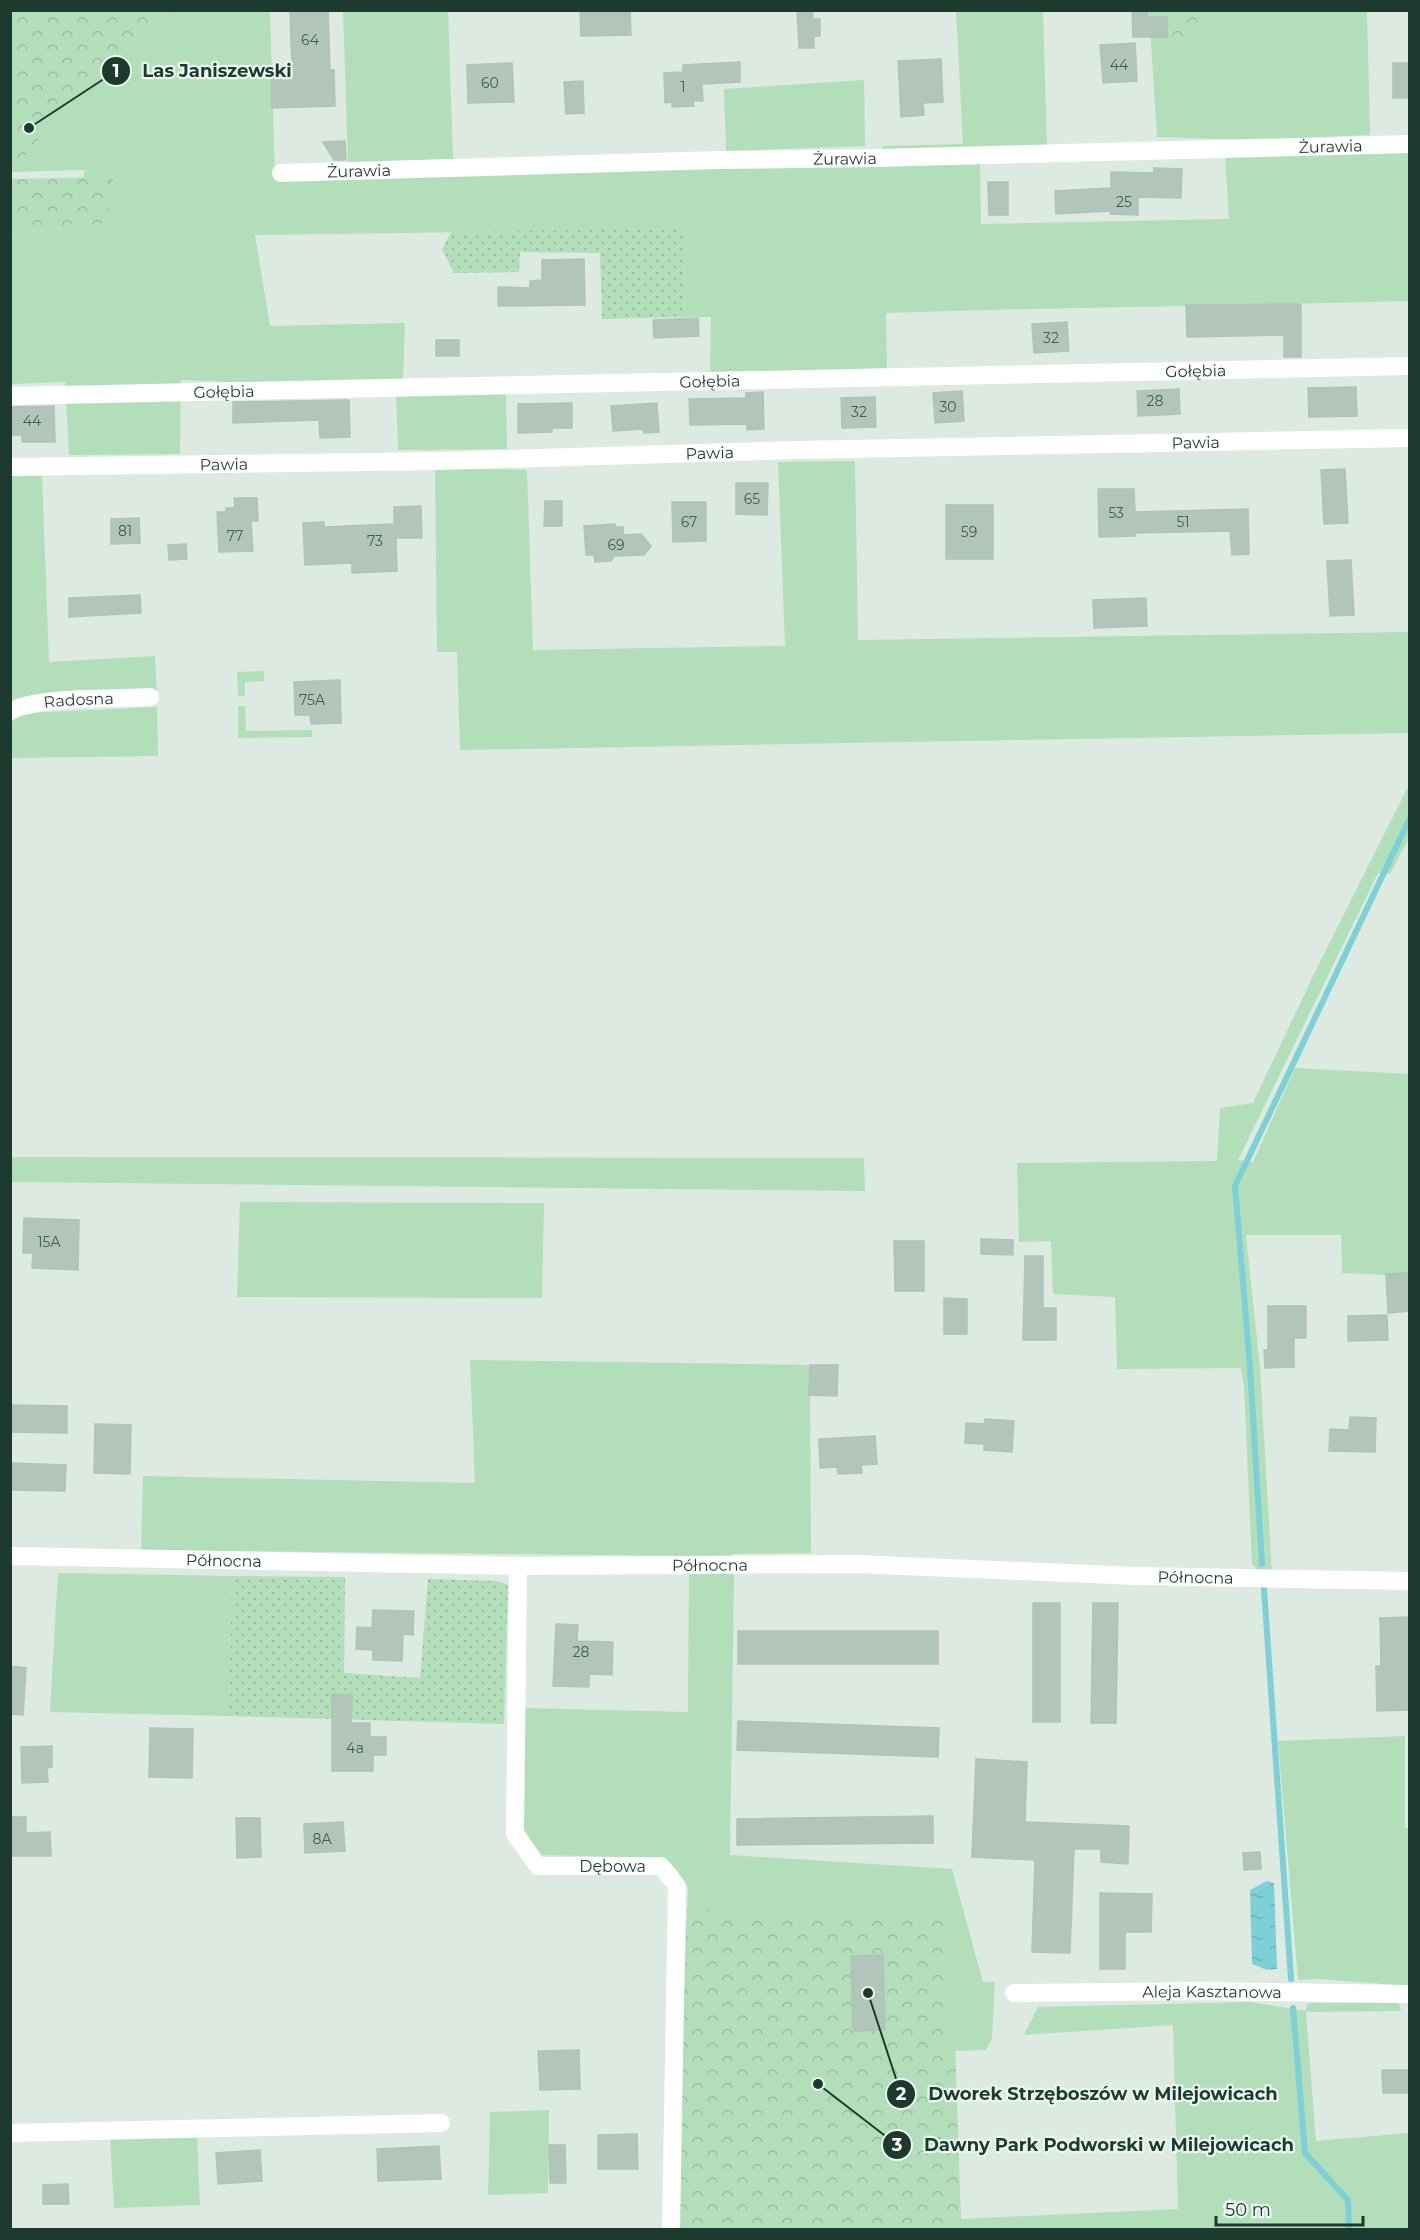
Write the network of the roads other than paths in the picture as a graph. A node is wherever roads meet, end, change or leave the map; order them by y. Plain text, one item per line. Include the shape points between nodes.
1 (1410, 144) edge
2 (281, 173) dead end
3 (1410, 366) edge
4 (10, 396) edge
5 (1410, 438) edge
6 (10, 467) edge
7 (150, 697) dead end
8 (10, 711) edge
9 (10, 1556) edge
10 (518, 1566) junction
11 (1410, 1581) edge
12 (1014, 1993) dead end
13 (1410, 1994) edge
14 (441, 2123) dead end
15 (10, 2133) edge
16 (671, 2229) edge

1 - 2 street, Żurawia
3 - 4 street, Gołębia
5 - 6 street, Pawia
7 - 8 street, Radosna via 60,701
9 - 10 street, Północna
10 - 11 street, Północna via 856,1564 1136,1576
10 - 16 street, Dębowa via 515,1834 538,1866 661,1866 677,1886
12 - 13 street, Aleja Kasztanowa via 1200,1990
14 - 15 street

